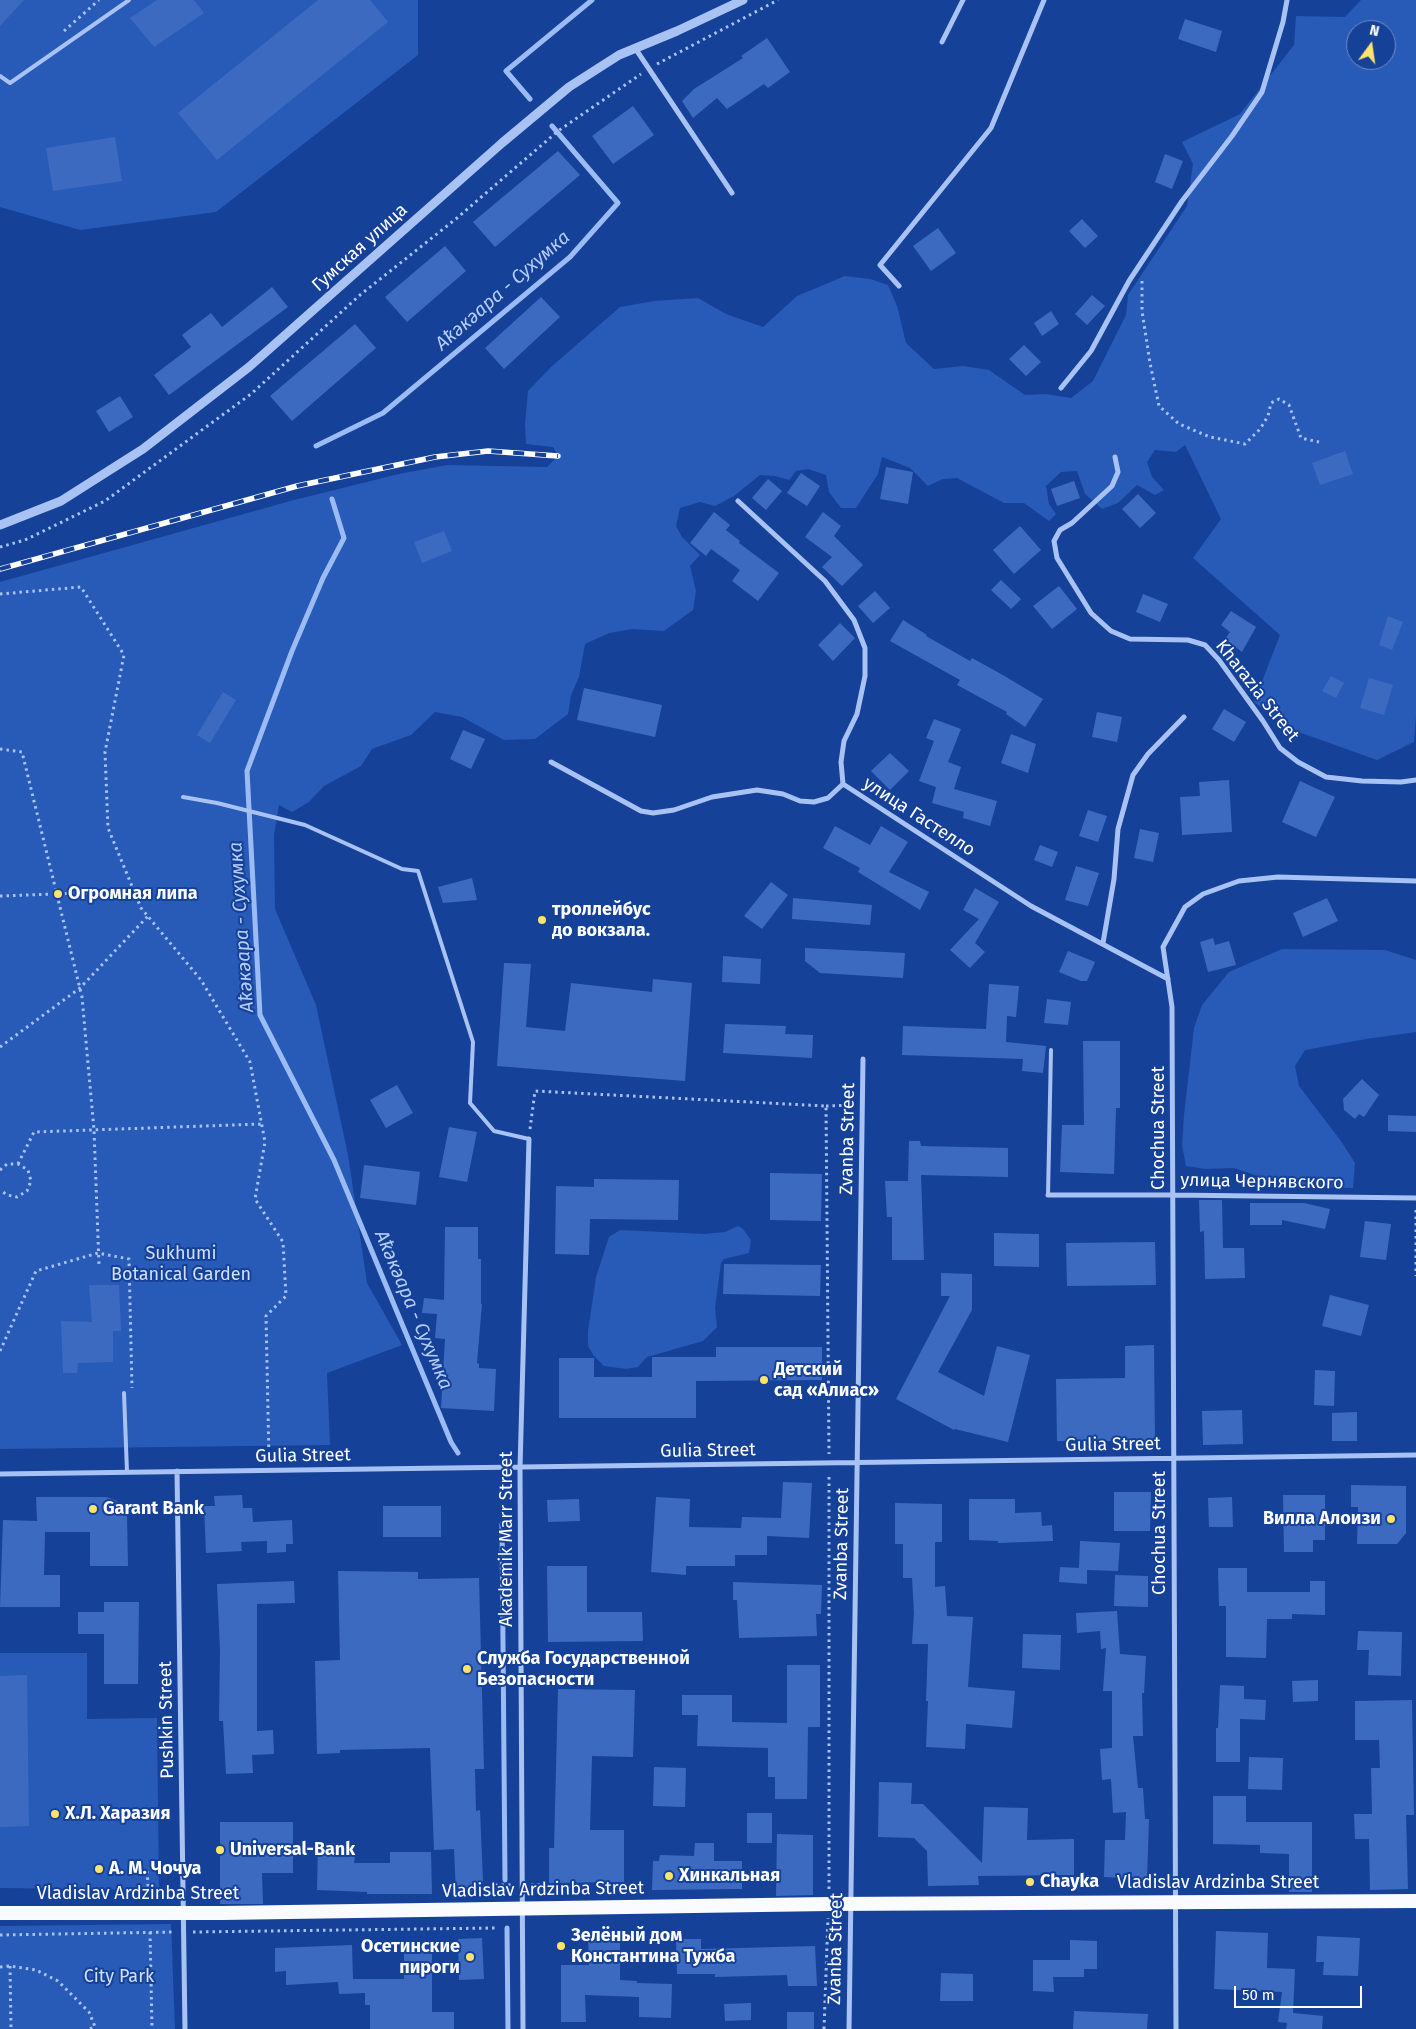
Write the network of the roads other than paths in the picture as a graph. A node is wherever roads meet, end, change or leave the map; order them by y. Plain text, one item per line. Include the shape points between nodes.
1 (129, 0) edge
2 (743, 0) edge
3 (963, 0) edge
4 (1044, 0) edge
5 (1287, 0) edge
6 (942, 42) dead end
7 (635, 48) junction
8 (0, 76) edge
9 (732, 193) dead end
10 (899, 286) dead end
11 (1061, 388) dead end
12 (1115, 457) dead end
13 (738, 501) dead end
14 (0, 525) edge
15 (1184, 717) dead end
16 (551, 762) dead end
17 (1416, 780) edge
18 (844, 784) junction
19 (182, 797) dead end
20 (1416, 881) edge
21 (1103, 943) junction
22 (1168, 979) junction
23 (1051, 1050) dead end
24 (863, 1059) dead end
25 (529, 1139) joint
26 (1048, 1195) joint
27 (1173, 1195) junction
28 (1416, 1198) edge
29 (124, 1393) dead end
30 (1416, 1455) edge
31 (1174, 1458) junction
32 (857, 1463) junction
33 (520, 1468) junction
34 (176, 1471) junction
35 (126, 1472) junction
36 (0, 1474) edge
37 (1416, 1901) edge
38 (1175, 1902) junction
39 (850, 1905) junction
40 (523, 1908) junction
41 (0, 1912) edge
42 (183, 1912) junction
43 (185, 2029) edge
44 (523, 2029) edge
45 (848, 2029) edge
46 (1176, 2029) edge

1 - 8 lane via 10,83
2 - 7 street, Гумская улица
3 - 6 street
4 - 10 street via 991,128 880,264
5 - 11 street via 1262,92 1182,201 1141,263 1091,351
7 - 9 street
7 - 14 street, Гумская улица via 569,87 249,368 143,449 61,501
12 - 17 street, Kharazia Street via 1118,472 1112,486 1060,530 1054,541 1056,558 1091,613 1111,631 1130,639 1188,640 1205,645 1280,748 1326,777 1362,781
13 - 18 street, улица Гастелло via 825,581 854,620 865,648 865,676 858,714 844,741 841,762
15 - 21 street via 1133,774 1118,829 1114,879
16 - 18 street via 641,811 653,813 674,810 712,796 757,790 814,802 828,798
18 - 21 street, улица Гастелло via 1031,906
19 - 25 lane via 305,825 402,869 418,870 473,1042 470,1103 494,1131
20 - 22 street, Chochua Street via 1278,877 1239,881 1203,894 1185,907 1163,947
21 - 22 street, улица Гастелло
22 - 27 street, Chochua Street via 1172,1007
23 - 26 lane
24 - 32 street, Zvanba Street
25 - 33 street, Akademik Marr Street
26 - 27 street, улица Чернявского
27 - 28 street, улица Чернявского
27 - 31 street, Chochua Street
29 - 35 lane
30 - 31 street, Gulia Street
31 - 32 street, Gulia Street
31 - 38 street, Chochua Street
32 - 33 street, Gulia Street
32 - 39 street, Zvanba Street
33 - 34 street, Gulia Street
33 - 40 street, Akademik Marr Street
34 - 35 street, Gulia Street
34 - 42 street, Pushkin Street
35 - 36 street, Gulia Street
37 - 38 highway, Vladislav Ardzinba Street
38 - 39 highway, Vladislav Ardzinba Street
38 - 46 street, Chochua Street
39 - 40 highway, Vladislav Ardzinba Street
39 - 45 street, Zvanba Street
40 - 42 highway, Vladislav Ardzinba Street
40 - 44 street, Akademik Marr Street
41 - 42 highway, Vladislav Ardzinba Street
42 - 43 street, Pushkin Street

